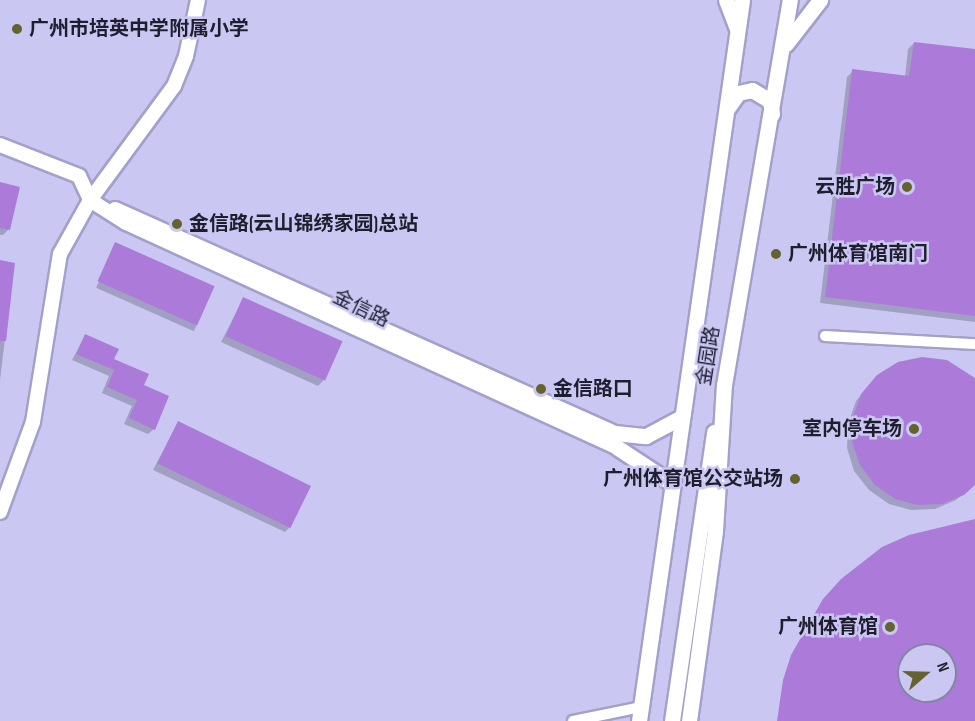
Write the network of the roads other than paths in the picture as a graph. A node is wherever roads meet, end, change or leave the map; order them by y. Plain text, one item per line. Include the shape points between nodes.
1 (198, 0) edge
2 (726, 0) edge
3 (742, 0) edge
4 (790, 0) edge
5 (820, 0) edge
6 (737, 28) junction
7 (784, 46) junction
8 (725, 115) junction
9 (773, 117) junction
10 (0, 145) edge
11 (90, 200) junction
12 (825, 336) dead end
13 (975, 344) edge
14 (724, 385) junction
15 (680, 418) junction
16 (616, 440) junction
17 (671, 483) junction
18 (0, 512) edge
19 (640, 714) edge
20 (573, 721) edge
21 (672, 721) edge
22 (689, 721) edge

1 - 11 street via 186,56 174,86
2 - 6 main road
3 - 6 main road, 金园路
4 - 7 main road, 金园路
5 - 7 main road
6 - 8 main road, 金园路
7 - 9 main road, 金园路
8 - 9 main road via 738,93 752,90 770,101
8 - 15 main road, 金园路
9 - 14 main road, 金园路
10 - 11 street via 79,176
11 - 16 street, 金信路 via 216,251
11 - 18 street via 60,254 33,422
12 - 13 street
14 - 21 main road via 701,505
14 - 22 main road, 金园路 via 716,531
15 - 16 main road via 646,436
15 - 17 main road, 金园路
16 - 17 main road
17 - 19 main road, 金园路
19 - 20 street

